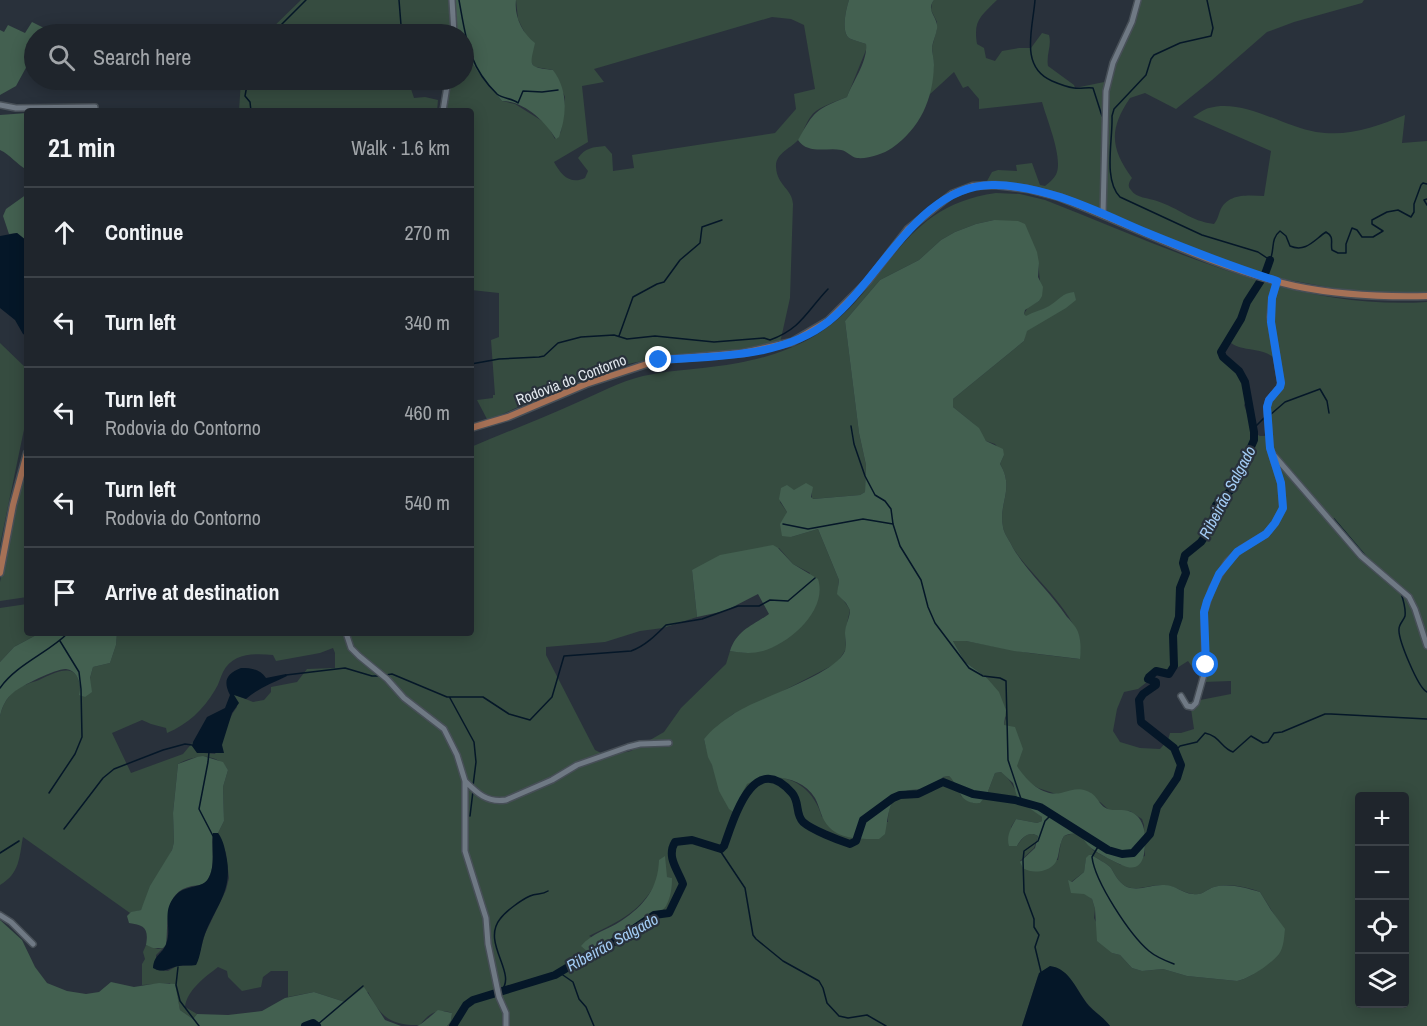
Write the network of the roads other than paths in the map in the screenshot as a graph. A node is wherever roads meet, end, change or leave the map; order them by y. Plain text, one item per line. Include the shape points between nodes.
1 (452, 0) edge
2 (1138, 0) edge
3 (453, 24) edge
4 (446, 90) edge
5 (0, 105) edge
6 (95, 108) edge
7 (443, 108) edge
8 (1103, 214) junction
9 (1277, 281) junction
10 (1427, 296) edge
11 (474, 427) edge
12 (1271, 452) junction
13 (24, 464) edge
14 (0, 573) edge
15 (347, 636) edge
16 (1427, 646) edge
17 (1181, 696) dead end
18 (669, 743) dead end
19 (465, 781) junction
20 (0, 915) edge
21 (33, 944) dead end
22 (506, 1026) edge

1 - 3 street
2 - 8 street via 1106,91
4 - 7 street
5 - 6 street
8 - 9 main road, Rodovia do Contorno
8 - 11 main road, Rodovia do Contorno via 1028,189 973,186 952,194 908,229 868,281 828,321 792,342 742,353 659,360
9 - 10 main road, Rodovia do Contorno via 1338,293
9 - 12 street via 1271,322 1281,383 1267,407
12 - 16 street via 1361,556 1409,597
12 - 17 street via 1283,495 1281,514 1266,534 1237,552 1219,574 1204,612 1206,665 1200,693 1192,707
13 - 14 main road
15 - 19 street via 359,656 404,699 444,729
18 - 19 street via 628,747 577,765 506,800 486,798
19 - 22 street via 465,851 486,918
20 - 21 street

